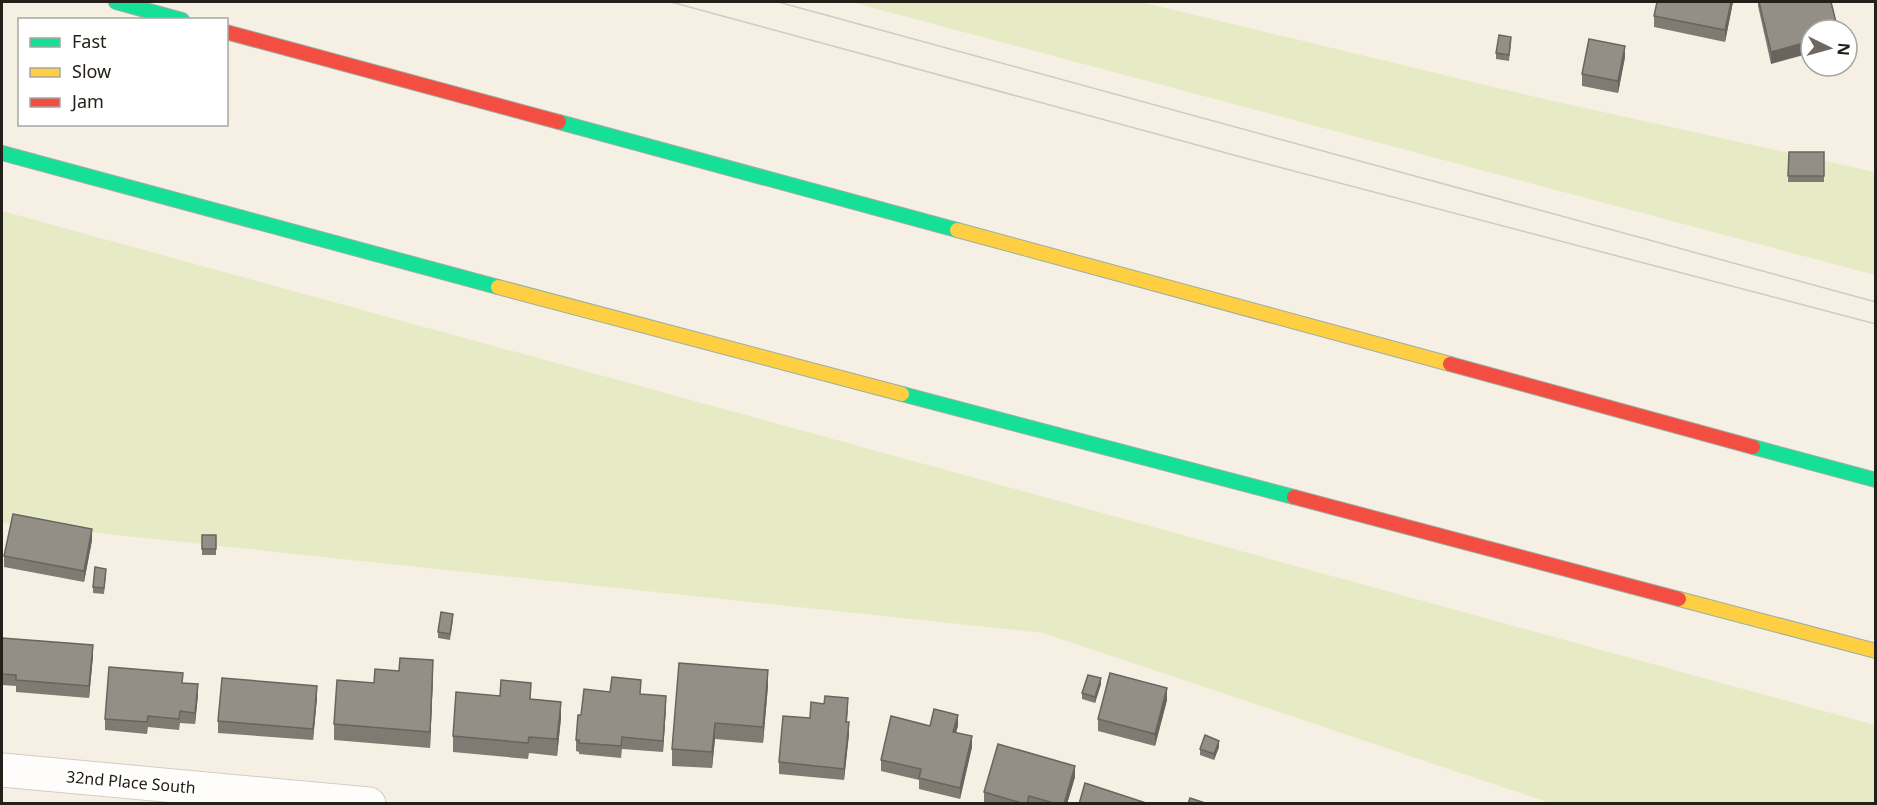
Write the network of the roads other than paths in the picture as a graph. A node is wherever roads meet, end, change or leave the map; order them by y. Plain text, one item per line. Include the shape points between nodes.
1 (116, 2) edge
2 (175, 18) edge
3 (228, 33) edge
4 (2, 153) edge
5 (1875, 480) edge
6 (1875, 651) edge
7 (2, 770) edge
8 (369, 804) edge

1 - 2 highway
3 - 5 highway
4 - 6 highway
7 - 8 street, 32nd Place South

